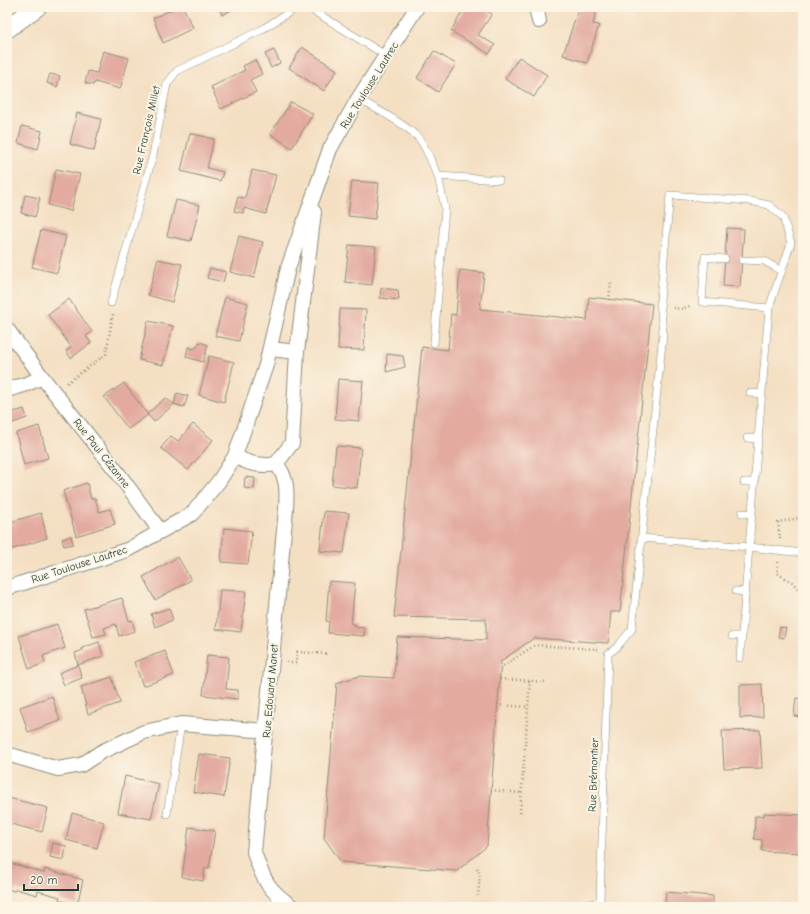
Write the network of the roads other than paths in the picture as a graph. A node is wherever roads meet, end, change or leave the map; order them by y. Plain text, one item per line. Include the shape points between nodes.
1 (37, 7) edge
2 (294, 7) edge
3 (307, 7) edge
4 (417, 7) edge
5 (536, 7) edge
6 (539, 21) dead end
7 (7, 29) edge
8 (387, 56) junction
9 (358, 99) junction
10 (438, 176) junction
11 (499, 180) dead end
12 (317, 188) junction
13 (725, 259) dead end
14 (742, 260) dead end
15 (288, 268) junction
16 (782, 271) junction
17 (307, 272) junction
18 (111, 303) road end
19 (770, 308) junction
20 (7, 329) edge
21 (434, 343) dead end
22 (270, 349) junction
23 (297, 352) junction
24 (42, 377) junction
25 (7, 390) edge
26 (750, 393) dead end
27 (762, 394) junction
28 (747, 438) dead end
29 (759, 439) junction
30 (235, 456) junction
31 (276, 464) junction
32 (744, 482) dead end
33 (755, 482) junction
34 (742, 513) dead end
35 (752, 514) junction
36 (158, 532) junction
37 (641, 538) junction
38 (749, 547) junction
39 (803, 553) edge
40 (7, 588) edge
41 (736, 591) dead end
42 (746, 592) junction
43 (732, 636) dead end
44 (742, 636) junction
45 (740, 658) dead end
46 (181, 724) junction
47 (266, 731) junction
48 (7, 754) edge
49 (167, 814) dead end
50 (601, 904) edge
51 (586, 906) dead end
52 (293, 907) edge

1 - 7 street
2 - 18 lane, Rue François Millet via 261,30 177,70 167,84 153,155
3 - 8 lane
4 - 8 street, Rue Toulouse Lautrec
5 - 6 street
8 - 9 street, Rue Toulouse Lautrec
9 - 10 lane via 389,116 419,138
9 - 12 street, Rue Toulouse Lautrec via 330,149
10 - 11 lane
10 - 21 lane via 445,208
12 - 15 street, Rue Toulouse Lautrec
12 - 17 street, Rue Toulouse Lautrec
13 - 19 lane via 705,257 702,302
14 - 16 lane via 764,261
15 - 17 street
15 - 22 street, Rue Toulouse Lautrec
16 - 19 lane
16 - 37 lane via 791,243 783,216 769,205 750,201 670,195 660,300 663,334
17 - 23 street, Rue Toulouse Lautrec
19 - 27 lane
20 - 24 street, Rue Paul Cézanne
22 - 23 street
22 - 30 street, Rue Toulouse Lautrec
23 - 31 street, Rue Toulouse Lautrec via 292,443
24 - 25 street
24 - 36 street, Rue Paul Cézanne via 118,473 155,524
26 - 27 lane
27 - 29 lane
28 - 29 lane
29 - 33 lane
30 - 31 street via 246,463 267,466
30 - 36 street, Rue Toulouse Lautrec via 219,481 192,514
31 - 47 street, Rue Edouard Manet via 288,486
32 - 33 lane
33 - 35 lane
34 - 35 lane
35 - 38 lane
36 - 40 street, Rue Toulouse Lautrec via 127,550
37 - 38 lane
37 - 50 lane, Rue Brémontier via 632,629 617,648 608,654
38 - 39 lane
38 - 42 lane
41 - 42 lane
42 - 44 lane
43 - 44 lane
44 - 45 lane
46 - 47 street
46 - 48 street via 144,732 101,752 81,765 58,769
46 - 49 lane
47 - 52 street, Rue Edouard Manet via 254,852 262,878 276,896
50 - 51 lane

